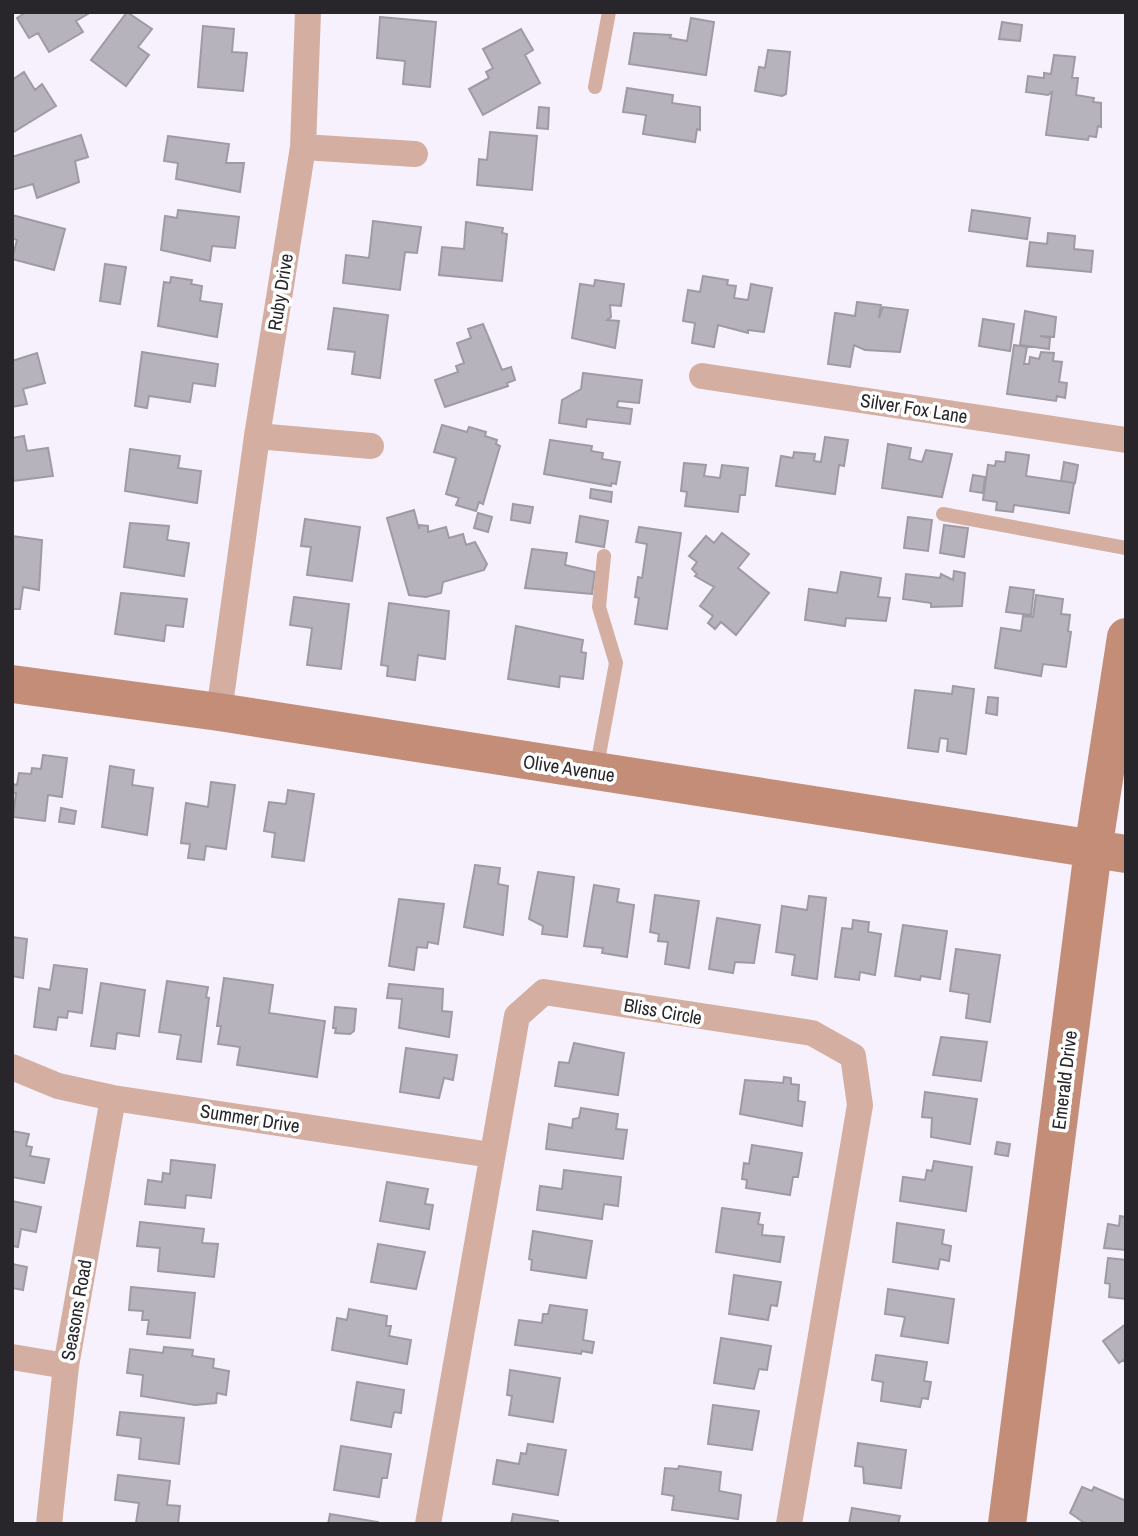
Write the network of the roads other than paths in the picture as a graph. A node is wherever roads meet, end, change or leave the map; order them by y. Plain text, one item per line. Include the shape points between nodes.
1 (609, 12) edge
2 (306, 13) edge
3 (595, 87) dead end
4 (303, 148) junction
5 (415, 154) dead end
6 (702, 376) dead end
7 (257, 436) junction
8 (1126, 440) edge
9 (371, 446) dead end
10 (943, 514) dead end
11 (1126, 548) edge
12 (604, 556) dead end
13 (1126, 637) edge
14 (12, 684) edge
15 (219, 712) junction
16 (595, 772) junction
17 (1110, 852) edge
18 (12, 1067) edge
19 (113, 1098) junction
20 (491, 1155) junction
21 (12, 1357) edge
22 (66, 1366) junction
23 (49, 1524) edge
24 (428, 1524) edge
25 (789, 1524) edge
26 (1007, 1524) edge

1 - 3 lane
2 - 4 street, Ruby Drive
4 - 5 street
4 - 7 street, Ruby Drive
6 - 8 street, Silver Fox Lane
7 - 9 street
7 - 15 street, Ruby Drive
10 - 11 lane
12 - 16 lane via 599,607 616,663
13 - 17 main road, Emerald Drive
14 - 15 main road, Olive Avenue
15 - 16 main road, Olive Avenue
16 - 17 main road, Olive Avenue
17 - 26 main road, Emerald Drive
18 - 19 street, Summer Drive via 58,1086
19 - 20 street, Summer Drive
19 - 22 street, Seasons Road
20 - 24 street, Bliss Circle
20 - 25 street, Bliss Circle via 517,1016 544,992 812,1033 853,1056 860,1105
21 - 22 street
22 - 23 street, Seasons Road

